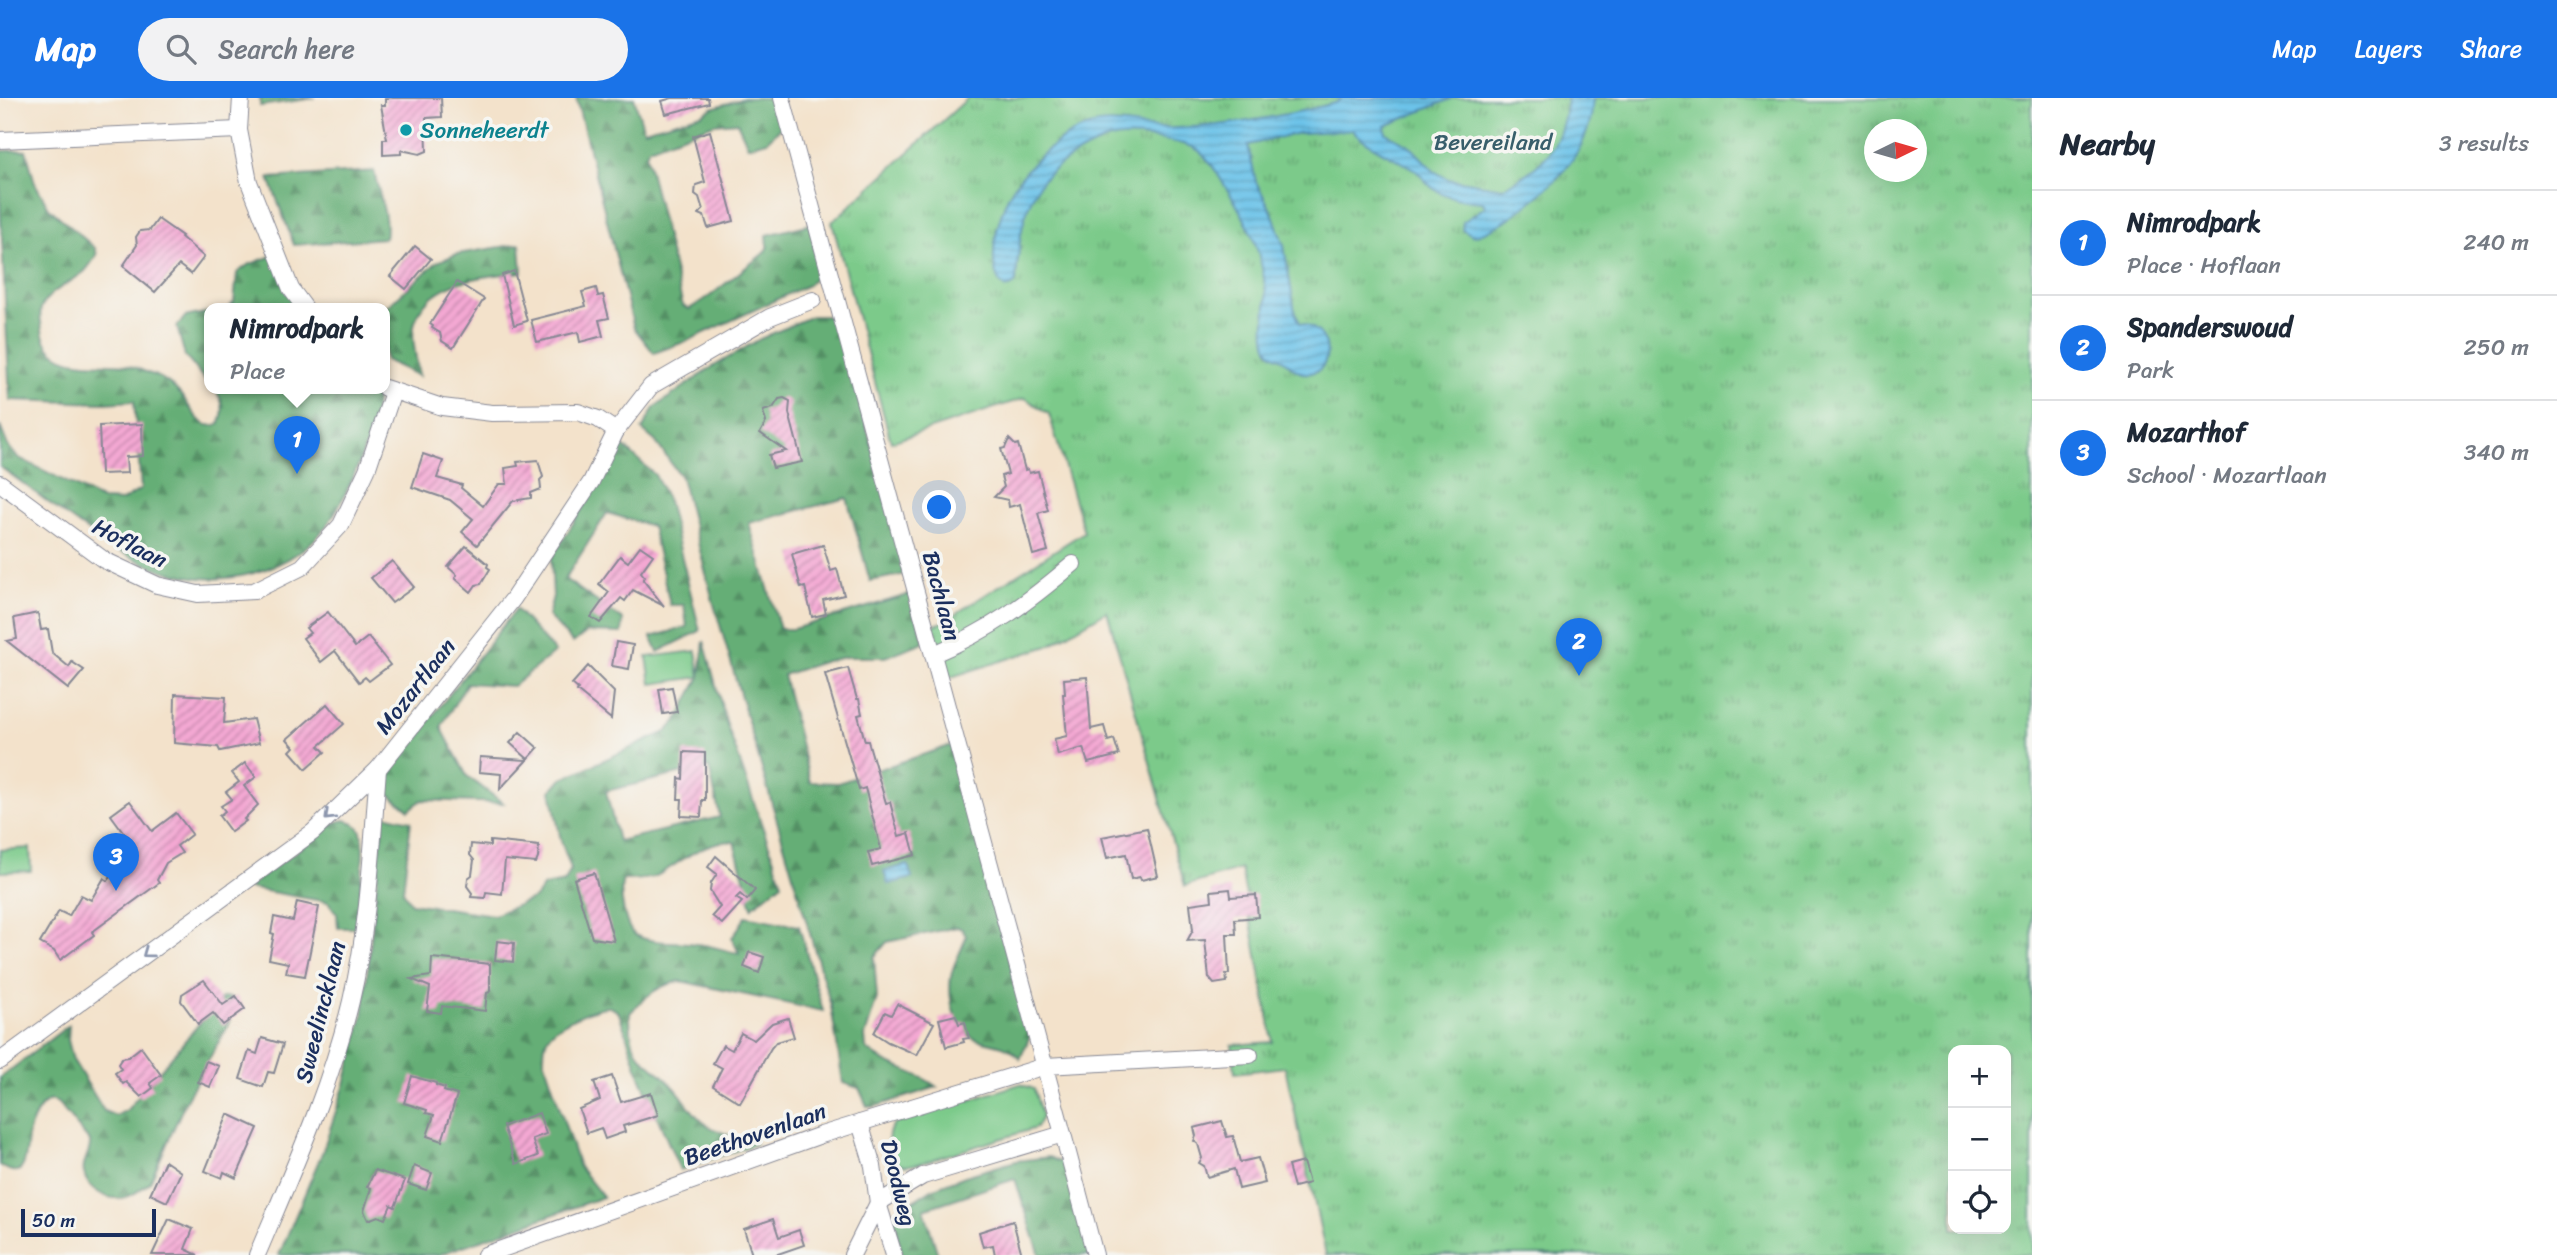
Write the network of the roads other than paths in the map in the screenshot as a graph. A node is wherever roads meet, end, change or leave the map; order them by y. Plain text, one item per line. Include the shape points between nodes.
1 (241, 98) edge
2 (782, 98) edge
3 (239, 130) junction
4 (0, 140) edge
5 (813, 299) dead end
6 (302, 303) edge
7 (390, 390) edge
8 (388, 394) edge
9 (616, 431) junction
10 (0, 483) edge
11 (1073, 564) dead end
12 (934, 654) junction
13 (378, 769) junction
14 (1250, 1055) dead end
15 (0, 1061) edge
16 (1045, 1066) junction
17 (859, 1122) junction
18 (1063, 1134) junction
19 (878, 1203) junction
20 (257, 1255) edge
21 (485, 1255) edge
22 (852, 1255) edge
23 (894, 1255) edge
24 (1095, 1255) edge

1 - 3 street
2 - 12 street, Bachlaan
3 - 4 street
3 - 6 street via 249,182
5 - 9 street, Mozartlaan via 770,317 651,386
7 - 9 street via 442,407 578,412
8 - 10 street, Hoflaan via 367,470 341,525 302,567 254,591 198,594 157,585 104,560
9 - 13 street, Mozartlaan via 591,482 513,598
11 - 12 street via 1016,610 972,638
12 - 16 street, Bachlaan
13 -> 15 street, Mozartlaan via 313,832
13 - 20 street, Sweelincklaan via 366,918 351,1001 327,1086
14 - 16 street, Beethovenlaan
16 - 17 street, Beethovenlaan
16 - 18 street
17 - 19 street, Doodweg via 873,1166
17 - 21 street, Beethovenlaan
18 - 19 street via 923,1176
18 - 24 street
19 - 22 street
19 - 23 street, Doodweg

